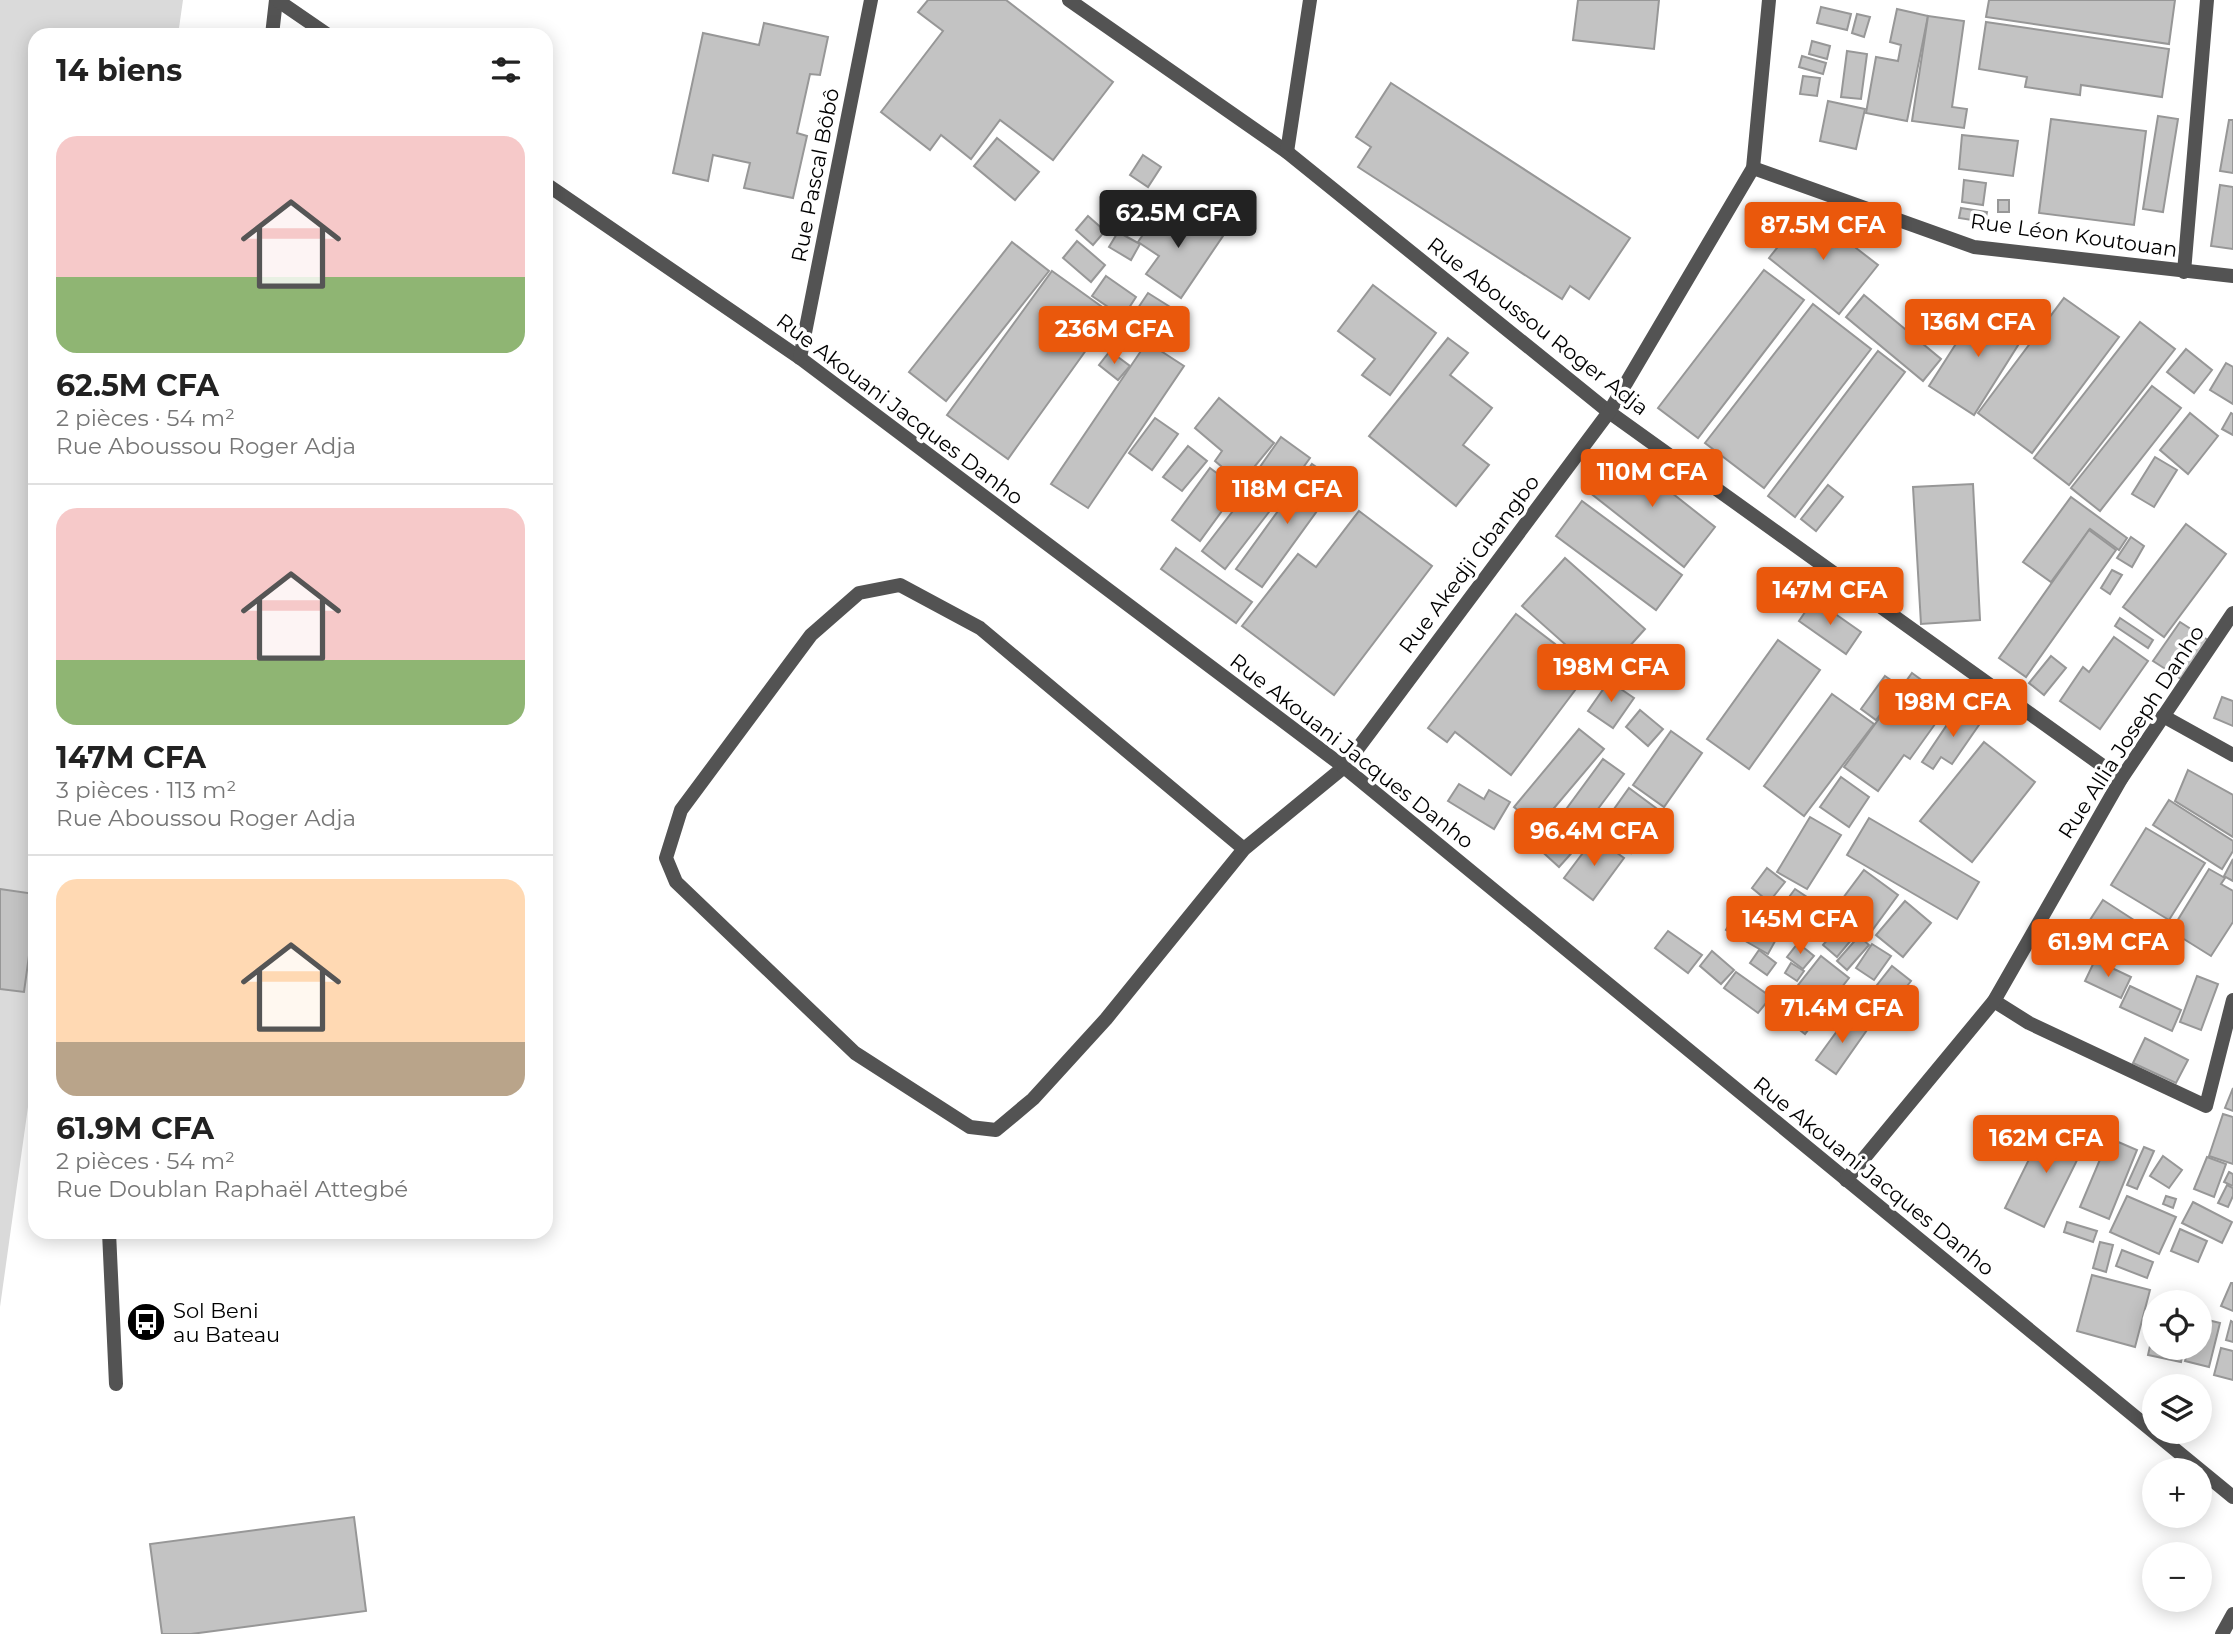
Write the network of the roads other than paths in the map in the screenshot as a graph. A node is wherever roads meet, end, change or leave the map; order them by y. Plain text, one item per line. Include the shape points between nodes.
1 (276, 0) edge
2 (871, 0) edge
3 (1069, 0) edge
4 (1310, 0) edge
5 (1769, 0) edge
6 (2207, 0) edge
7 (273, 28) edge
8 (318, 28) edge
9 (1287, 152) junction
10 (1753, 168) junction
11 (553, 189) edge
12 (2184, 272) junction
13 (2233, 276) edge
14 (800, 358) junction
15 (1609, 412) junction
16 (2233, 613) edge
17 (2163, 716) junction
18 (2233, 755) edge
19 (1344, 767) junction
20 (2121, 779) junction
21 (1244, 849) junction
22 (2233, 1000) edge
23 (1994, 1001) junction
24 (1846, 1180) junction
25 (109, 1239) edge
26 (116, 1384) dead end
27 (2233, 1497) edge
28 (2233, 1614) edge
29 (2222, 1634) edge

1 - 7 street
1 - 8 street
2 - 14 street, Rue Pascal Bôbô
3 - 9 street, Rue Aboussou Roger Adja
4 - 9 street
5 - 10 street, Rue Akedji Gbangbo
6 - 12 street
9 - 15 street, Rue Aboussou Roger Adja
10 - 12 street, Rue Léon Koutouan via 1974,247
10 - 15 street, Rue Akedji Gbangbo
11 - 14 street, Rue Akouani Jacques Danho
12 - 13 street, Rue Léon Koutouan
14 - 19 street, Rue Akouani Jacques Danho
15 - 19 street, Rue Akedji Gbangbo
15 - 20 street, Rue Aboussou Roger Adja
16 - 17 street, Rue Allia Joseph Danho
17 - 18 street
17 - 20 street, Rue Allia Joseph Danho
19 - 21 street, Rue Akedji Gbangbo
19 - 24 street, Rue Akouani Jacques Danho
20 - 23 street, Rue Allia Joseph Danho
21 - 21 street, Rue Akedji Gbangbo via 1106,1018 1033,1099 996,1130 971,1127 855,1054 676,882 666,858 681,810 811,635 859,593 900,586 981,628
22 - 23 street via 2206,1105 2029,1023
23 - 24 street, Rue Allia Joseph Danho
24 - 27 street, Rue Akouani Jacques Danho
25 - 26 street
28 - 29 street

